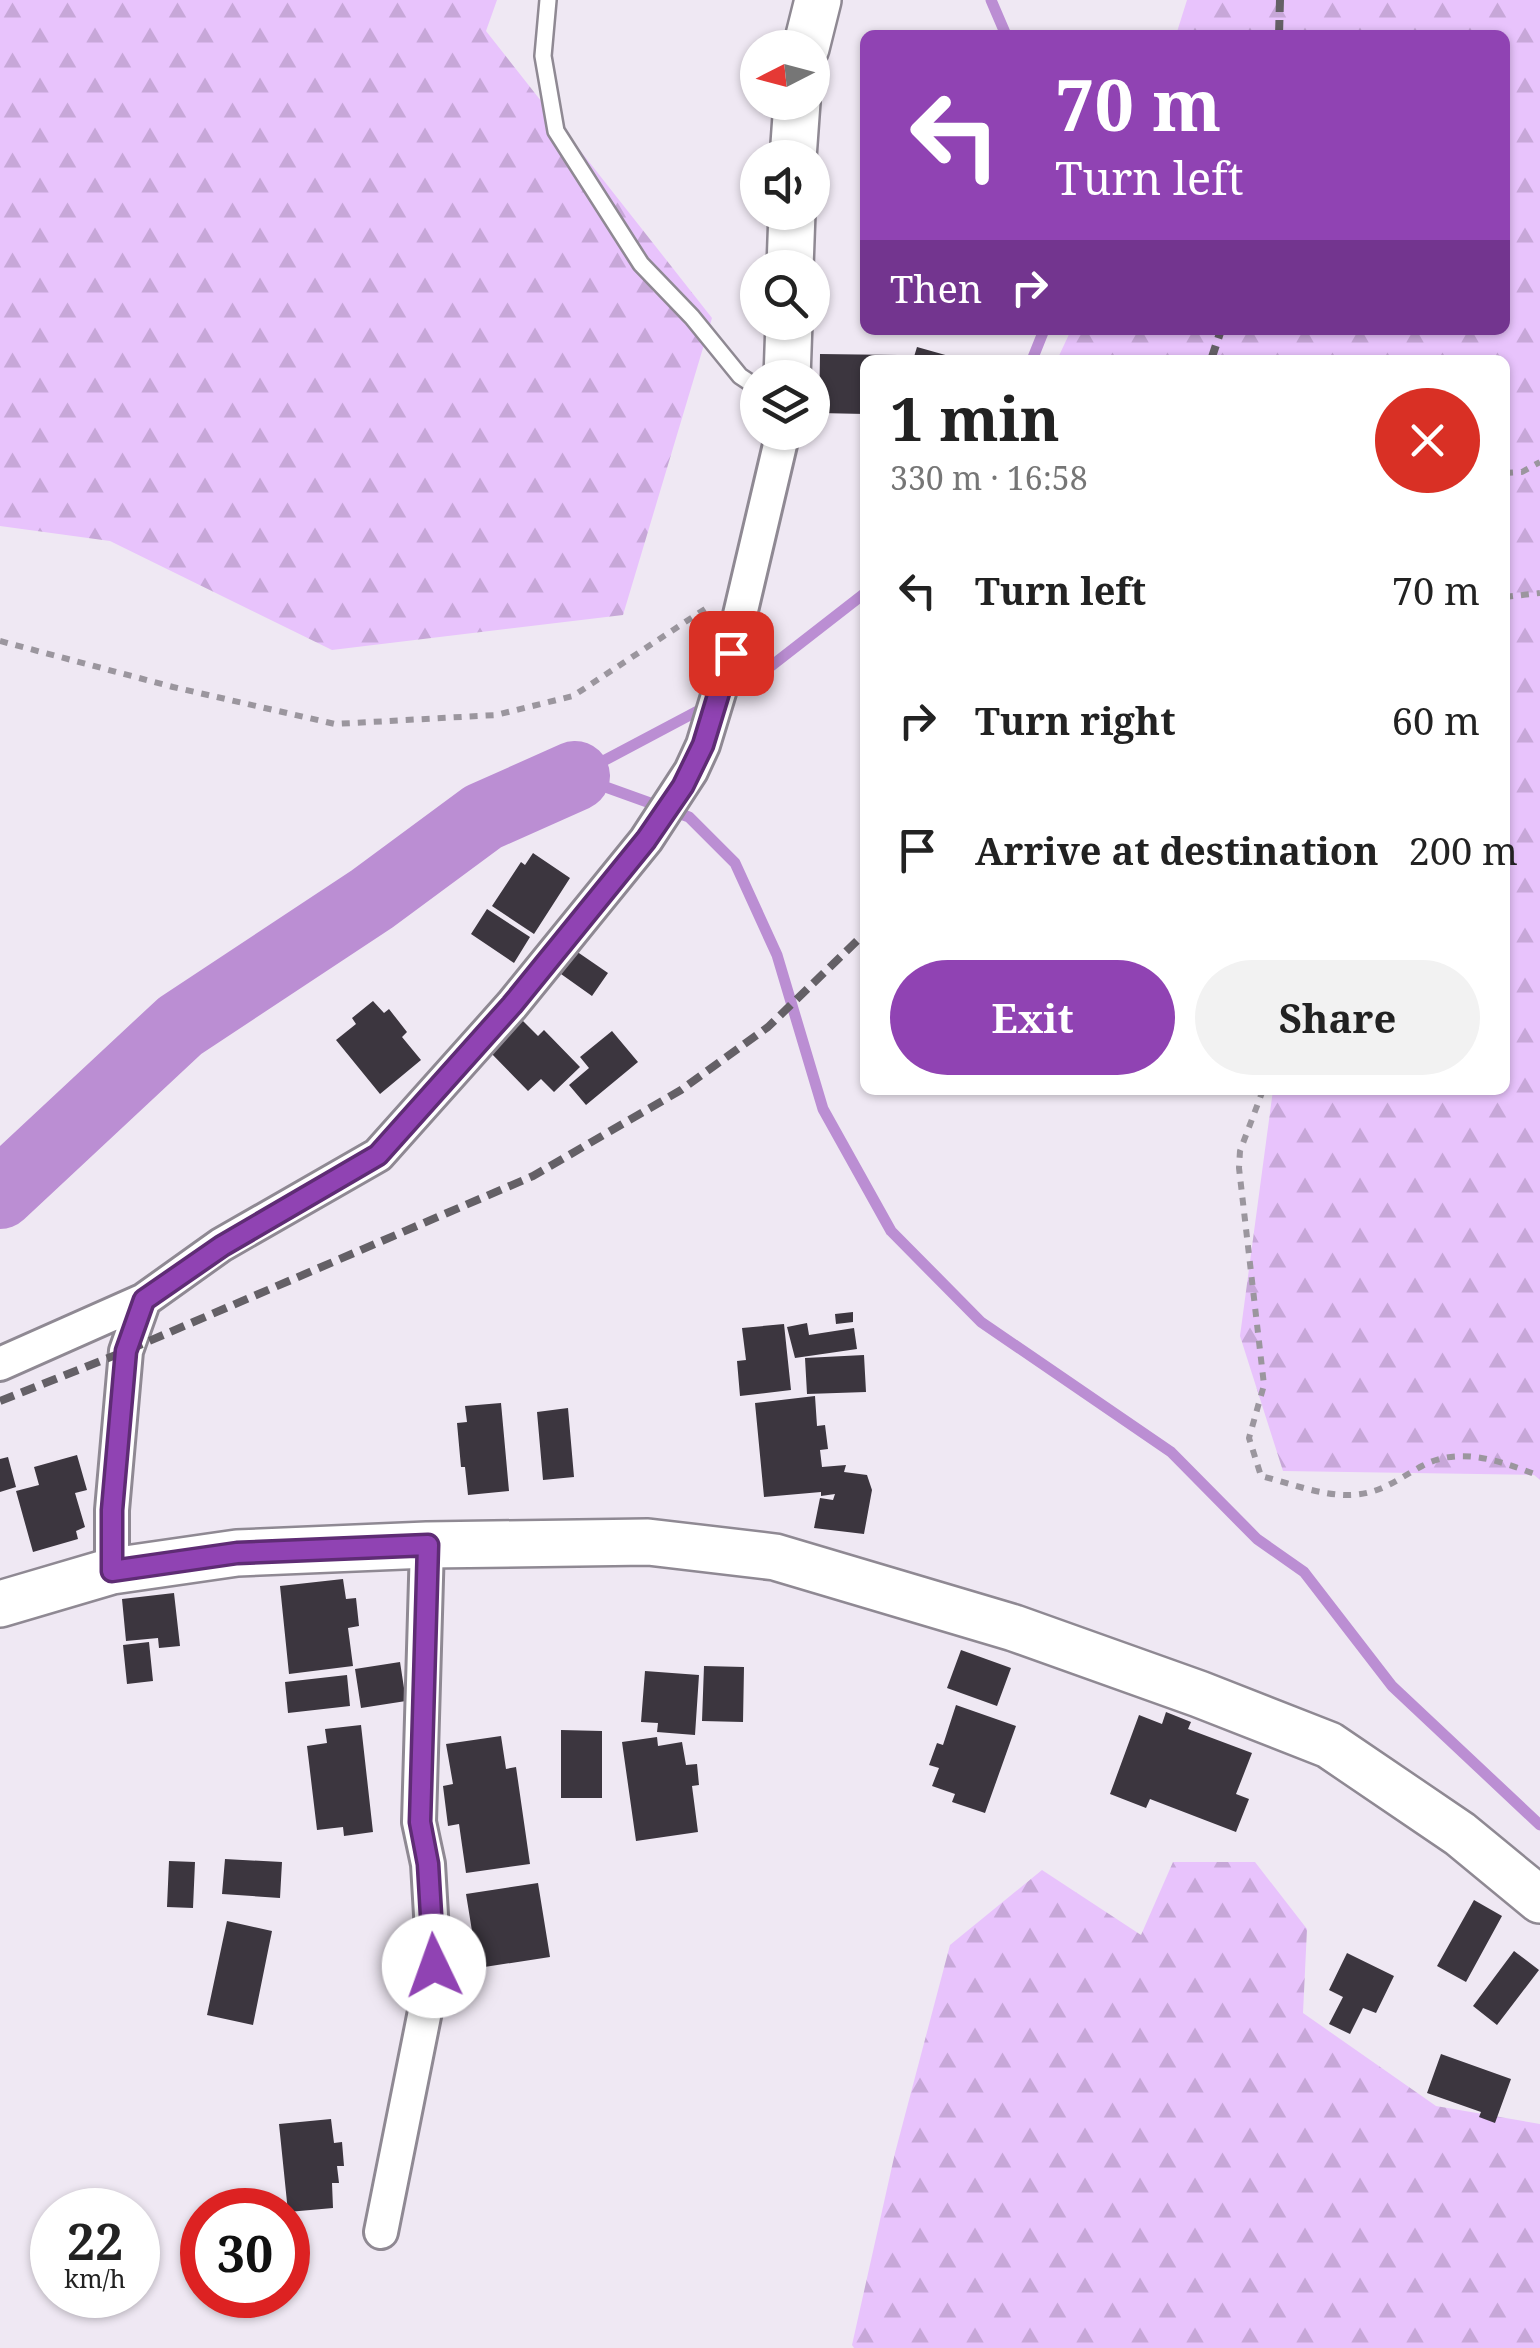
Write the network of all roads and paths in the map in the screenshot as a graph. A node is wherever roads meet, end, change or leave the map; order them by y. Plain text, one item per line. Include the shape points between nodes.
1 (548, 0) edge
2 (818, 0) edge
3 (810, 30) edge
4 (740, 376) edge
5 (779, 450) edge
6 (1540, 462) edge
7 (1510, 473) edge
8 (750, 578) junction
9 (1540, 593) edge
10 (1510, 596) edge
11 (0, 641) edge
12 (1261, 1095) edge
13 (144, 1300) junction
14 (0, 1364) edge
15 (1540, 1476) edge
16 (428, 1545) junction
17 (112, 1571) junction
18 (0, 1604) edge
19 (1540, 1900) edge
20 (381, 2232) dead end

1 - 4 lane via 543,56 556,131 641,264
2 - 3 street
5 - 8 street
6 - 7 path
8 - 11 path via 573,696 496,715 335,724
8 - 13 street via 703,745 683,786 512,1005 378,1155
9 - 10 path
12 - 15 path via 1239,1168 1264,1386 1249,1438 1261,1476 1350,1495 1387,1488 1449,1455 1495,1459
13 - 14 street
13 - 17 street via 126,1351
16 - 17 street via 237,1553
16 - 19 street via 648,1542 774,1557 1014,1628 1330,1745 1460,1834
16 - 20 street via 420,1822 434,1966
17 - 18 street

